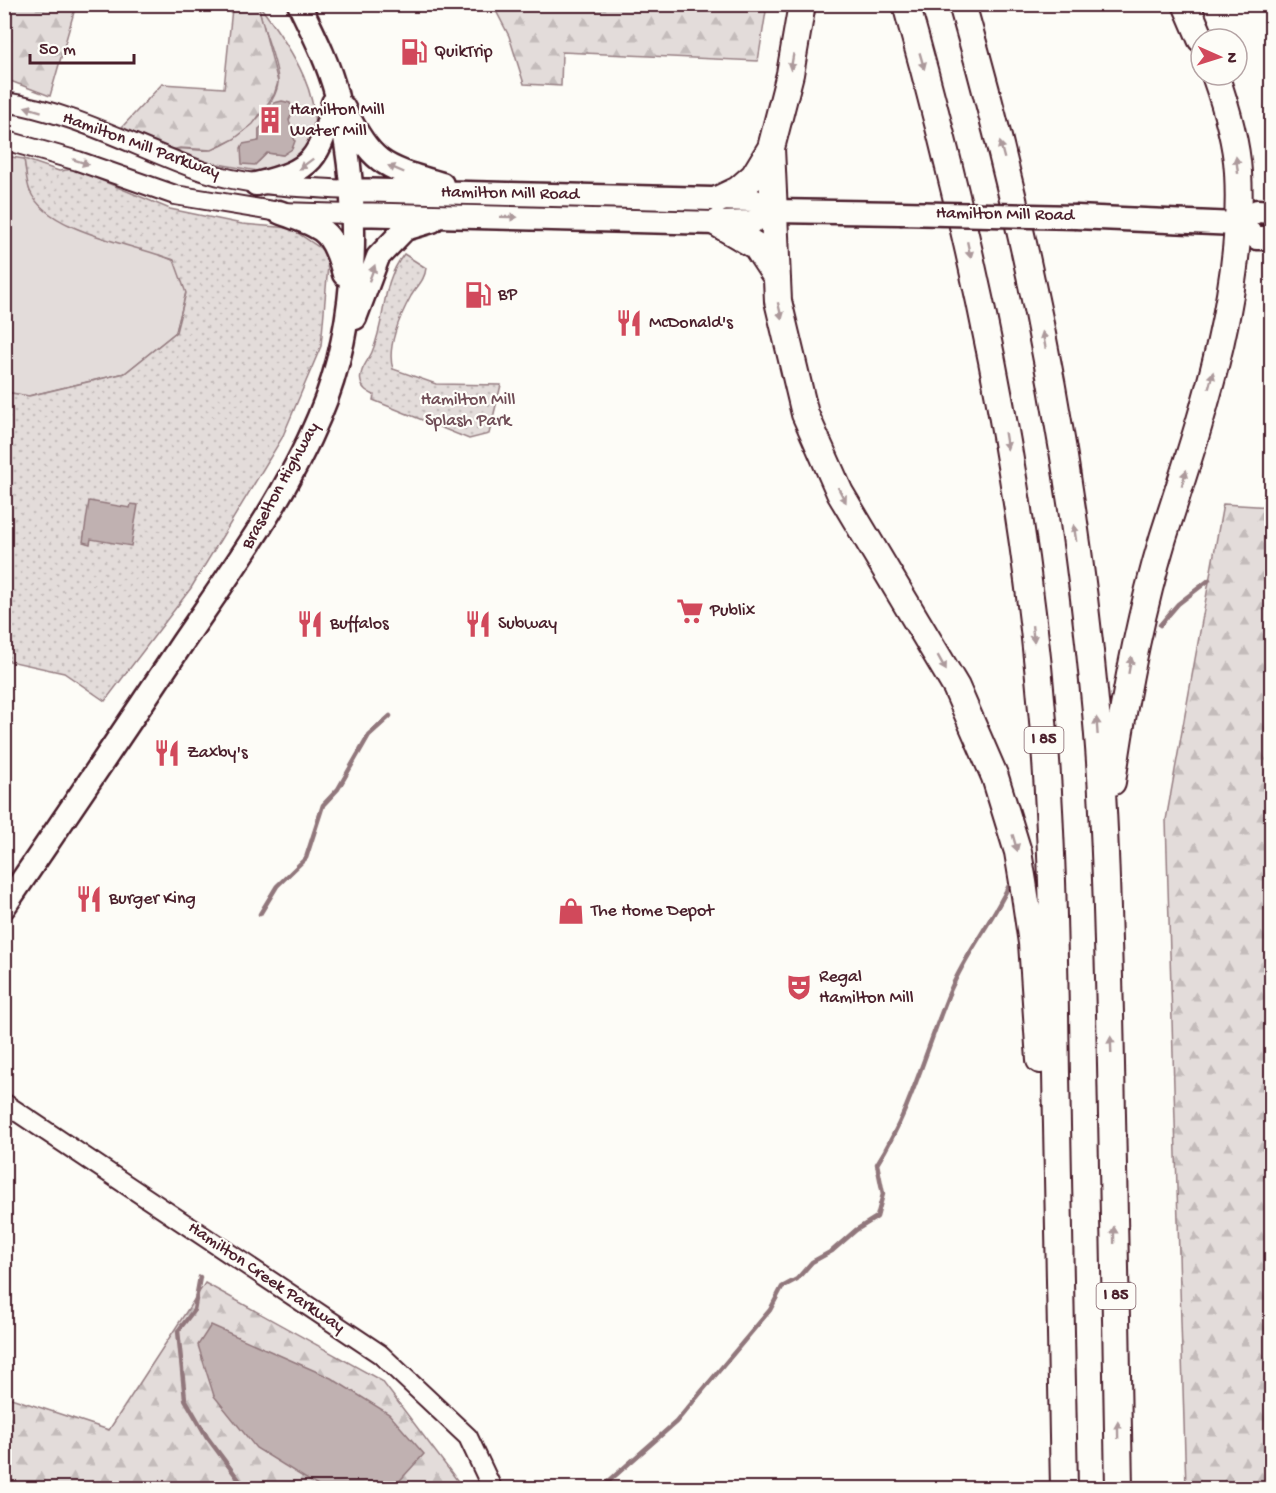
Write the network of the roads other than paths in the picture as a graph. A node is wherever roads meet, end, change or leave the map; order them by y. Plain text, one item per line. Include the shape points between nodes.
1 (299, 4) edge
2 (802, 4) edge
3 (906, 4) edge
4 (962, 4) edge
5 (1186, 4) edge
6 (1196, 27) edge
7 (1219, 87) edge
8 (336, 93) junction
9 (4, 102) edge
10 (4, 140) edge
11 (771, 148) junction
12 (256, 184) junction
13 (351, 190) junction
14 (472, 193) junction
15 (718, 211) junction
16 (774, 211) junction
17 (279, 212) junction
18 (1272, 212) edge
19 (352, 214) junction
20 (451, 216) junction
21 (1236, 224) junction
22 (1272, 238) edge
23 (777, 279) junction
24 (350, 295) junction
25 (337, 367) junction
26 (1105, 826) junction
27 (4, 907) edge
28 (4, 1103) edge
29 (1060, 1278) junction
30 (492, 1488) edge
31 (1064, 1488) edge
32 (1119, 1488) edge

1 - 8 main road, Braselton Highway
2 -> 11 highway via 790,74
3 -> 29 highway, I 85 via 968,243 1003,416 1026,567 1043,720 1052,874
26 -> 4 highway, I 85 via 1088,631 1060,429 1012,186
5 - 6 highway
21 -> 7 highway via 1238,172 1233,133
8 -> 12 main road via 325,135 313,160 290,176
8 - 13 main road, Braselton Highway
14 -> 8 main road via 393,170 373,156
12 -> 9 street, Hamilton Mill Parkway via 203,171 117,135
10 -> 17 street, Hamilton Mill Parkway via 175,195
11 - 15 highway via 754,176
11 - 16 highway
12 - 13 street, Hamilton Mill Parkway
13 - 14 main road, Hamilton Mill Road
13 - 19 main road, Braselton Highway
14 - 15 main road, Hamilton Mill Road
15 - 16 main road, Hamilton Mill Road via 752,222
20 -> 15 main road, Hamilton Mill Road
15 - 23 highway via 756,246
16 - 21 main road, Hamilton Mill Road, bridge
16 - 23 highway
17 - 19 street, Hamilton Mill Parkway
17 - 24 main road via 321,228 337,246
18 - 21 main road, Hamilton Mill Road via 1257,211
19 - 20 main road, Hamilton Mill Road
19 - 24 main road, Braselton Highway
25 -> 20 main road via 378,257 405,229
21 - 22 main road, Hamilton Mill Road via 1257,238
26 -> 21 highway via 1132,653 1218,356 1235,266
23 -> 29 highway via 778,301 806,414 840,493 956,687 995,777 1015,842 1032,943 1043,1111
24 - 25 main road, Braselton Highway
25 - 27 main road, Braselton Highway via 319,417 252,542
32 -> 26 highway, I 85
28 - 30 street, Hamilton Creek Parkway via 380,1354 468,1437
29 - 31 highway, I 85

